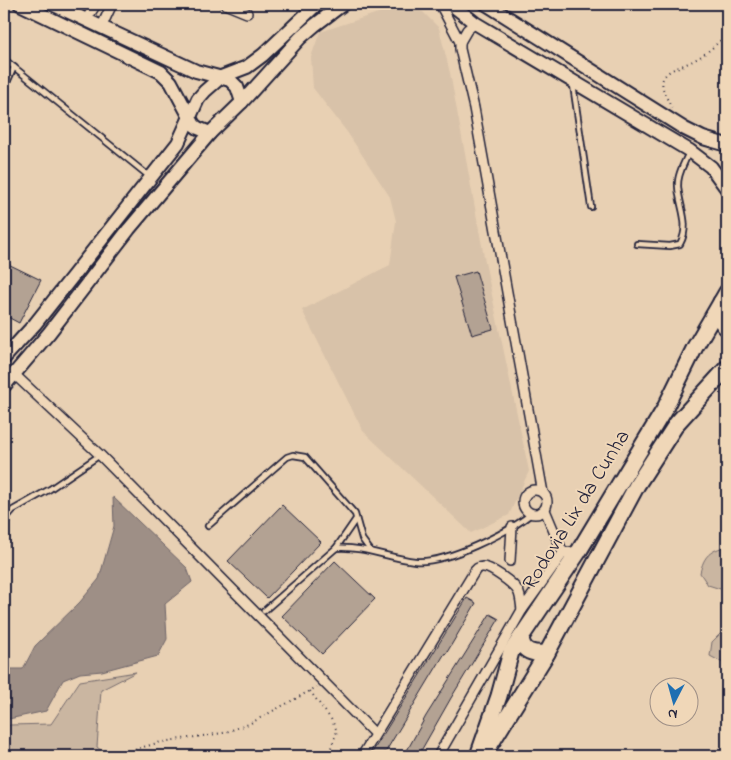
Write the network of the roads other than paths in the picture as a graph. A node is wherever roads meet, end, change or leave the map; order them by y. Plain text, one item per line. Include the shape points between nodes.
1 (20, 4) edge
2 (52, 4) edge
3 (96, 4) edge
4 (112, 4) edge
5 (225, 4) edge
6 (317, 4) edge
7 (343, 4) edge
8 (440, 4) edge
9 (451, 4) edge
10 (486, 4) edge
11 (246, 13) dead end
12 (86, 20) junction
13 (475, 23) junction
14 (101, 28) junction
15 (460, 42) junction
16 (4, 59) edge
17 (14, 67) junction
18 (221, 77) junction
19 (572, 81) junction
20 (4, 89) edge
21 (242, 102) junction
22 (190, 119) junction
23 (210, 133) junction
24 (727, 145) edge
25 (690, 151) junction
26 (151, 178) junction
27 (727, 189) edge
28 (592, 207) dead end
29 (637, 244) dead end
30 (727, 286) edge
31 (724, 296) edge
32 (727, 328) edge
33 (4, 358) edge
34 (727, 368) edge
35 (14, 374) junction
36 (4, 386) edge
37 (100, 455) junction
38 (543, 493) junction
39 (545, 510) junction
40 (531, 514) junction
41 (356, 520) junction
42 (208, 526) dead end
43 (512, 527) junction
44 (4, 545) edge
45 (336, 548) junction
46 (370, 551) junction
47 (580, 551) junction
48 (563, 553) junction
49 (510, 561) dead end
50 (549, 573) junction
51 (552, 591) junction
52 (522, 610) junction
53 (264, 611) dead end
54 (521, 638) junction
55 (547, 653) junction
56 (374, 734) junction
57 (362, 756) edge
58 (438, 756) edge
59 (478, 756) edge
60 (483, 756) edge

1 - 22 main road via 161,72 171,82
2 - 12 main road
3 - 12 street
4 - 14 street
5 - 11 street
6 - 18 main road via 263,55 247,67
7 - 21 main road via 300,38
8 - 15 street
9 - 13 main road
10 - 24 main road via 685,129
12 - 14 main road
13 - 15 street
13 - 19 main road
14 - 18 main road via 196,71
15 - 38 street
16 - 17 lane
17 - 20 lane
17 - 26 lane
18 - 21 main road via 237,86
18 - 22 main road via 198,99
19 - 25 main road
19 - 28 lane
21 - 23 main road
22 - 23 main road via 198,128
22 - 26 main road via 178,143
23 - 35 main road
25 - 27 main road via 711,167
25 - 29 lane via 678,176 686,230 680,244
26 - 33 main road via 35,324
30 - 31 main road
31 - 32 main road via 721,319
31 - 47 main road, Rodovia Lix da Cunha via 694,347 664,410
34 - 55 main road, Rodovia Lix da Cunha via 678,423 637,485
35 - 36 main road
35 - 37 street
37 - 44 lane via 13,510 5,528
37 - 56 street
38 - 39 street via 547,500
38 - 40 street via 535,490 524,496 522,505
39 - 40 street
39 - 48 street
40 - 43 lane
41 - 42 lane via 351,509 305,457 293,455
41 - 45 lane
41 - 46 lane
43 - 46 lane via 468,548 434,559 417,561
43 - 49 street
45 - 46 lane
45 - 53 lane
47 - 48 street
47 - 51 main road, Rodovia Lix da Cunha
48 - 50 street
50 - 51 street
50 - 52 street
51 - 54 main road, Rodovia Lix da Cunha
52 - 56 street via 515,587 490,568 477,568
52 - 58 street
54 - 55 main road via 522,645 529,652
54 - 59 main road, Rodovia Lix da Cunha via 511,652
55 - 60 main road, Rodovia Lix da Cunha
56 - 57 street

